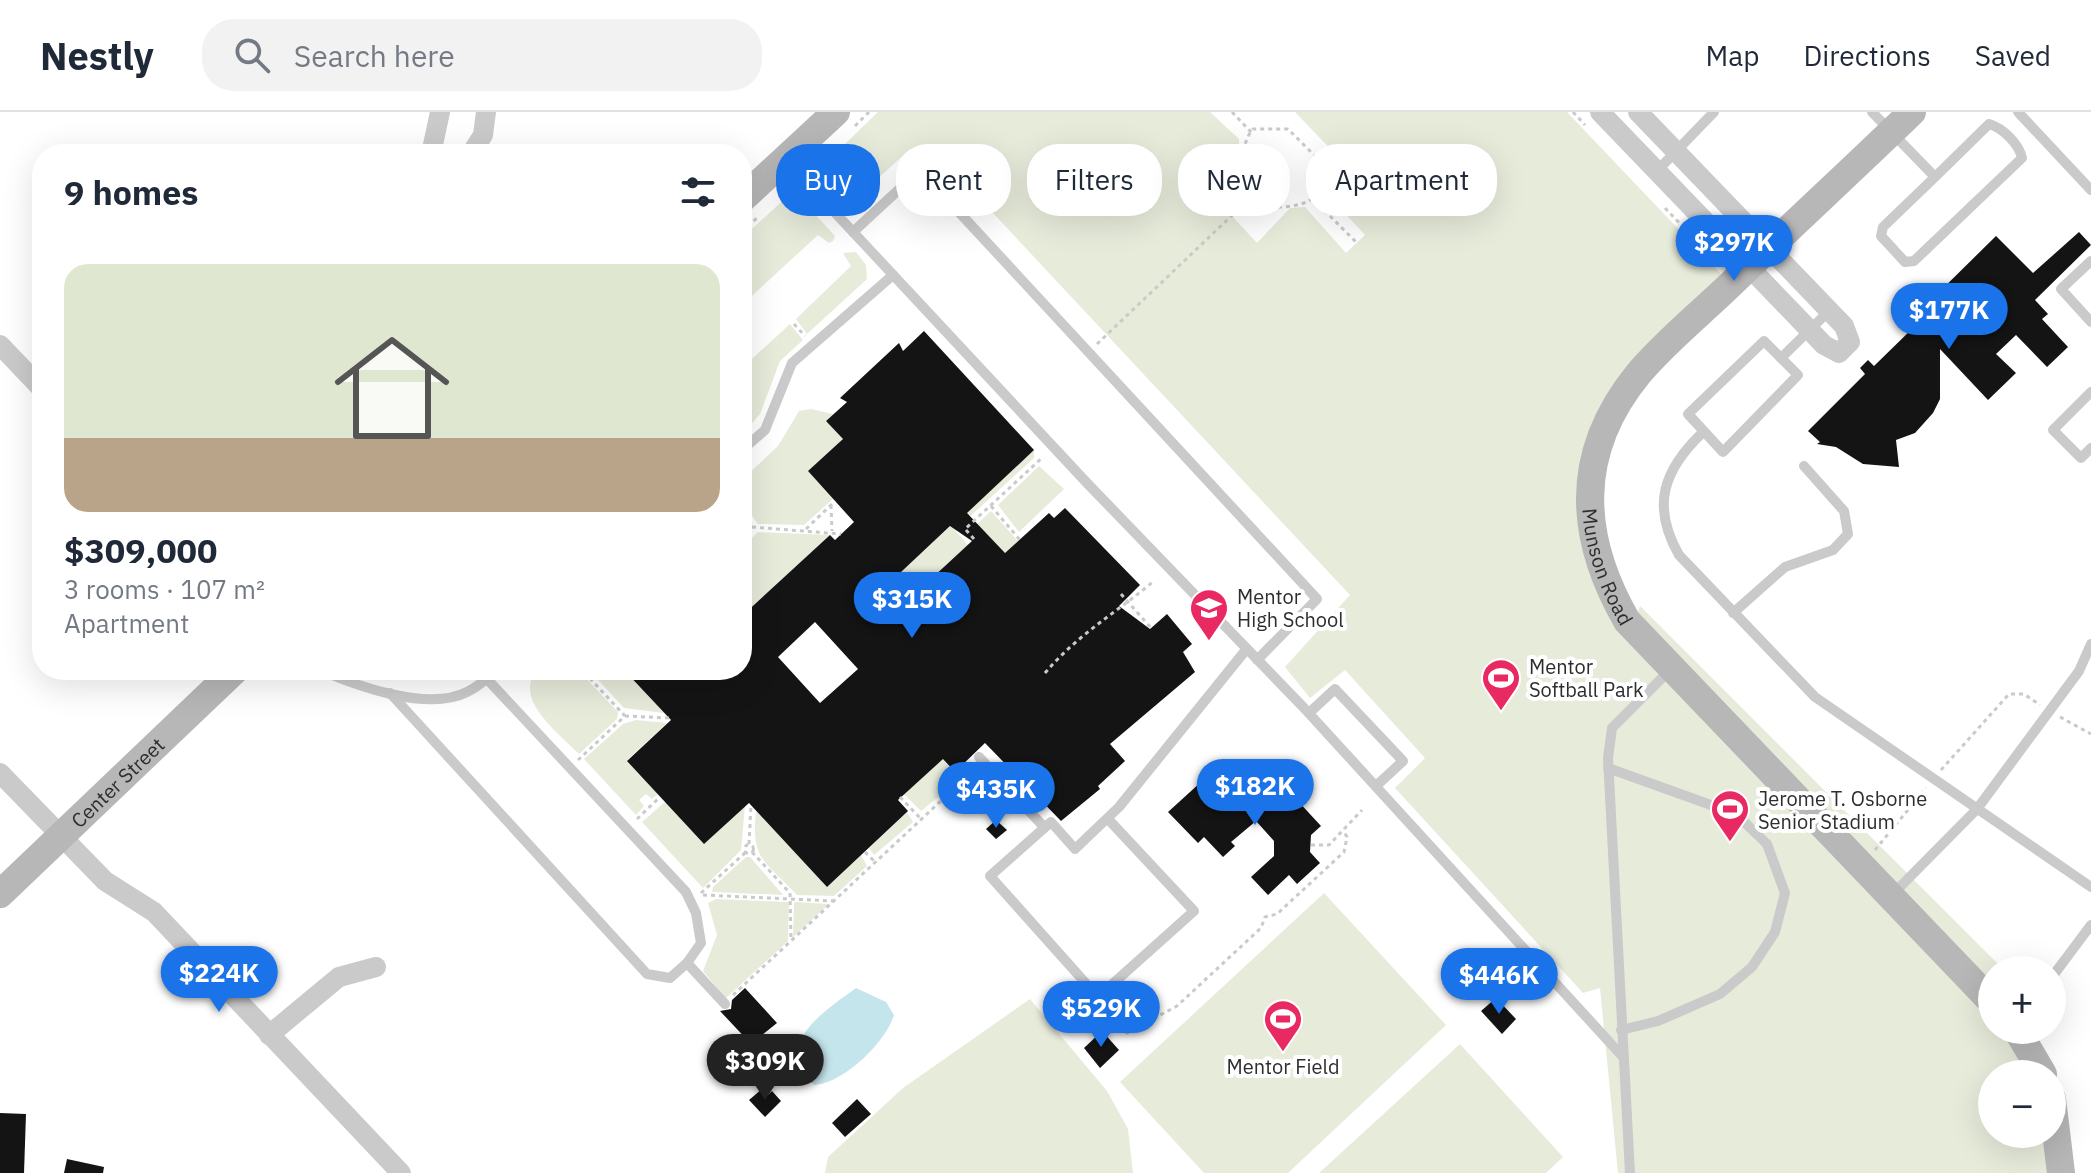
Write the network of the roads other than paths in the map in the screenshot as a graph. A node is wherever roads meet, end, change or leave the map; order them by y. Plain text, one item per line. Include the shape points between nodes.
1 (440, 112) edge
2 (486, 112) edge
3 (836, 112) edge
4 (1600, 112) edge
5 (1638, 112) edge
6 (1714, 112) edge
7 (1912, 112) edge
8 (2018, 112) edge
9 (1882, 122) edge
10 (433, 144) edge
11 (477, 144) edge
12 (801, 144) edge
13 (1676, 150) junction
14 (776, 167) edge
15 (1657, 171) junction
16 (1935, 177) junction
17 (752, 190) edge
18 (2091, 190) edge
19 (838, 216) edge
20 (853, 232) junction
21 (1759, 257) junction
22 (2091, 261) edge
23 (893, 275) junction
24 (1829, 311) junction
25 (2091, 322) edge
26 (1809, 330) junction
27 (0, 345) edge
28 (1781, 358) junction
29 (32, 379) edge
30 (2091, 392) edge
31 (1703, 432) junction
32 (752, 441) edge
33 (2091, 448) edge
34 (1804, 466) dead end
35 (1733, 613) junction
36 (2091, 644) edge
37 (1245, 651) junction
38 (1257, 660) junction
39 (1671, 670) junction
40 (2085, 672) edge
41 (225, 680) edge
42 (343, 680) edge
43 (485, 680) edge
44 (488, 680) edge
45 (390, 693) junction
46 (1309, 713) junction
47 (982, 759) road end
48 (1608, 768) junction
49 (0, 773) edge
50 (1376, 786) junction
51 (1977, 809) junction
52 (1108, 819) junction
53 (1044, 827) junction
54 (61, 836) junction
55 (2091, 887) edge
56 (0, 894) edge
57 (1890, 897) junction
58 (2091, 925) edge
59 (2066, 958) edge
60 (687, 963) junction
61 (376, 967) dead end
62 (1978, 988) edge
63 (724, 1003) road end
64 (1621, 1030) junction
65 (269, 1035) junction
66 (1623, 1057) junction
67 (2058, 1148) edge
68 (401, 1173) edge
69 (1630, 1173) edge
70 (2061, 1173) edge

1 - 10 street
2 - 11 street
3 - 12 street
4 - 15 street
5 - 13 street
6 - 13 lane
7 - 9 street, Munson Road
8 - 18 lane
9 - 16 lane
9 - 21 street, Munson Road
13 - 15 lane
13 - 21 street
14 - 17 street
15 - 21 street
16 - 16 lane via 1989,124 2020,150 2022,158 1914,261 1905,262 1881,236 1883,227
19 - 20 lane
20 - 23 lane
20 - 38 lane via 920,170 1317,599
21 - 24 street
21 - 26 street
21 - 39 street, Munson Road via 1641,371 1604,427 1591,477 1590,522 1602,574 1627,621
22 - 25 lane via 2061,289
23 - 32 lane via 792,363 765,430
23 - 37 lane
24 - 26 lane
24 - 26 street via 1844,326 1850,342 1839,353
26 - 28 lane
27 - 29 street
28 - 31 lane via 1764,341 1688,414
28 - 31 lane via 1798,375 1723,452
30 - 33 lane via 2053,430 2081,458
31 - 35 lane via 1673,468 1662,501 1665,530 1679,555
34 - 35 lane via 1844,511 1848,534 1833,550 1785,567
35 - 51 lane via 1815,697
36 - 40 lane
37 - 38 lane
37 - 52 lane
38 - 46 lane
39 - 48 lane via 1612,728
39 - 57 street, Munson Road
40 - 51 lane
41 - 54 street, Center Street
42 - 45 lane
43 - 45 lane via 464,694 427,699
44 - 60 lane via 686,892 701,943
45 - 60 lane via 647,974 670,978
46 - 50 lane
46 - 50 lane via 1335,689 1403,761
47 - 53 lane
48 - 64 lane
48 - 64 lane via 1736,814 1767,844 1785,893 1775,932 1752,967 1720,994 1658,1021
49 - 54 street
50 - 66 lane
51 - 55 lane
51 - 57 lane
52 - 53 lane via 1075,849 1051,822
52 - 53 lane via 1194,911 1098,997 990,876
54 - 56 street, Center Street
54 - 65 street via 105,881 154,912
57 - 62 street, Munson Road
58 - 59 lane
60 - 63 lane
61 - 65 street via 339,977
64 - 66 lane
65 - 68 street
66 - 69 lane
67 - 70 street

